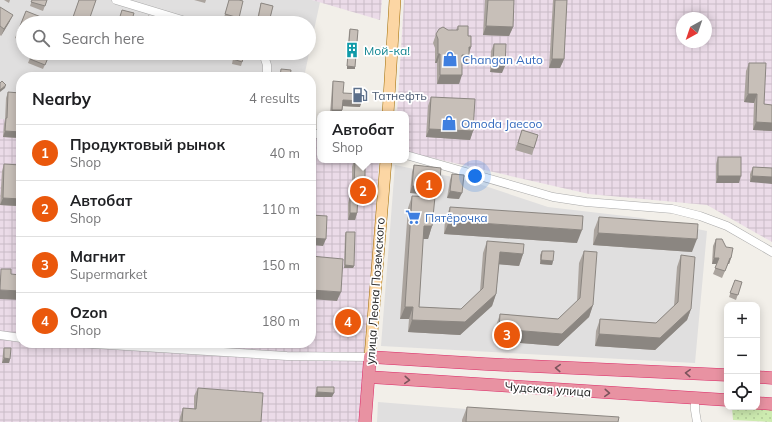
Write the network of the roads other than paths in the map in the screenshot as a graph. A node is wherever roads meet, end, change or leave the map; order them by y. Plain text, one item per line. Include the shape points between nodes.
1 (116, 0) edge
2 (395, 0) edge
3 (169, 16) edge
4 (266, 60) edge
5 (267, 72) edge
6 (388, 111) edge
7 (409, 156) edge
8 (386, 163) edge
9 (772, 252) edge
10 (0, 336) edge
11 (16, 338) edge
12 (158, 348) edge
13 (370, 357) junction
14 (724, 375) edge
15 (368, 377) junction
16 (760, 377) edge
17 (772, 378) edge
18 (696, 398) junction
19 (724, 400) edge
20 (760, 403) edge
21 (772, 404) edge
22 (365, 422) edge
23 (697, 422) edge

1 - 3 street
2 - 6 main road
4 - 5 street
7 - 9 street via 552,196 586,202 672,209 700,216 727,226
8 - 13 main road, улица Леона Поземского
10 - 11 street
12 - 13 street via 287,356
14 -> 13 highway, Чудская улица
13 - 15 highway, улица Леона Поземского
15 -> 18 highway, Чудская улица
15 - 22 highway, улица Леона Поземского
16 - 17 highway
18 - 19 highway, Чудская улица
18 - 23 street
20 - 21 highway

